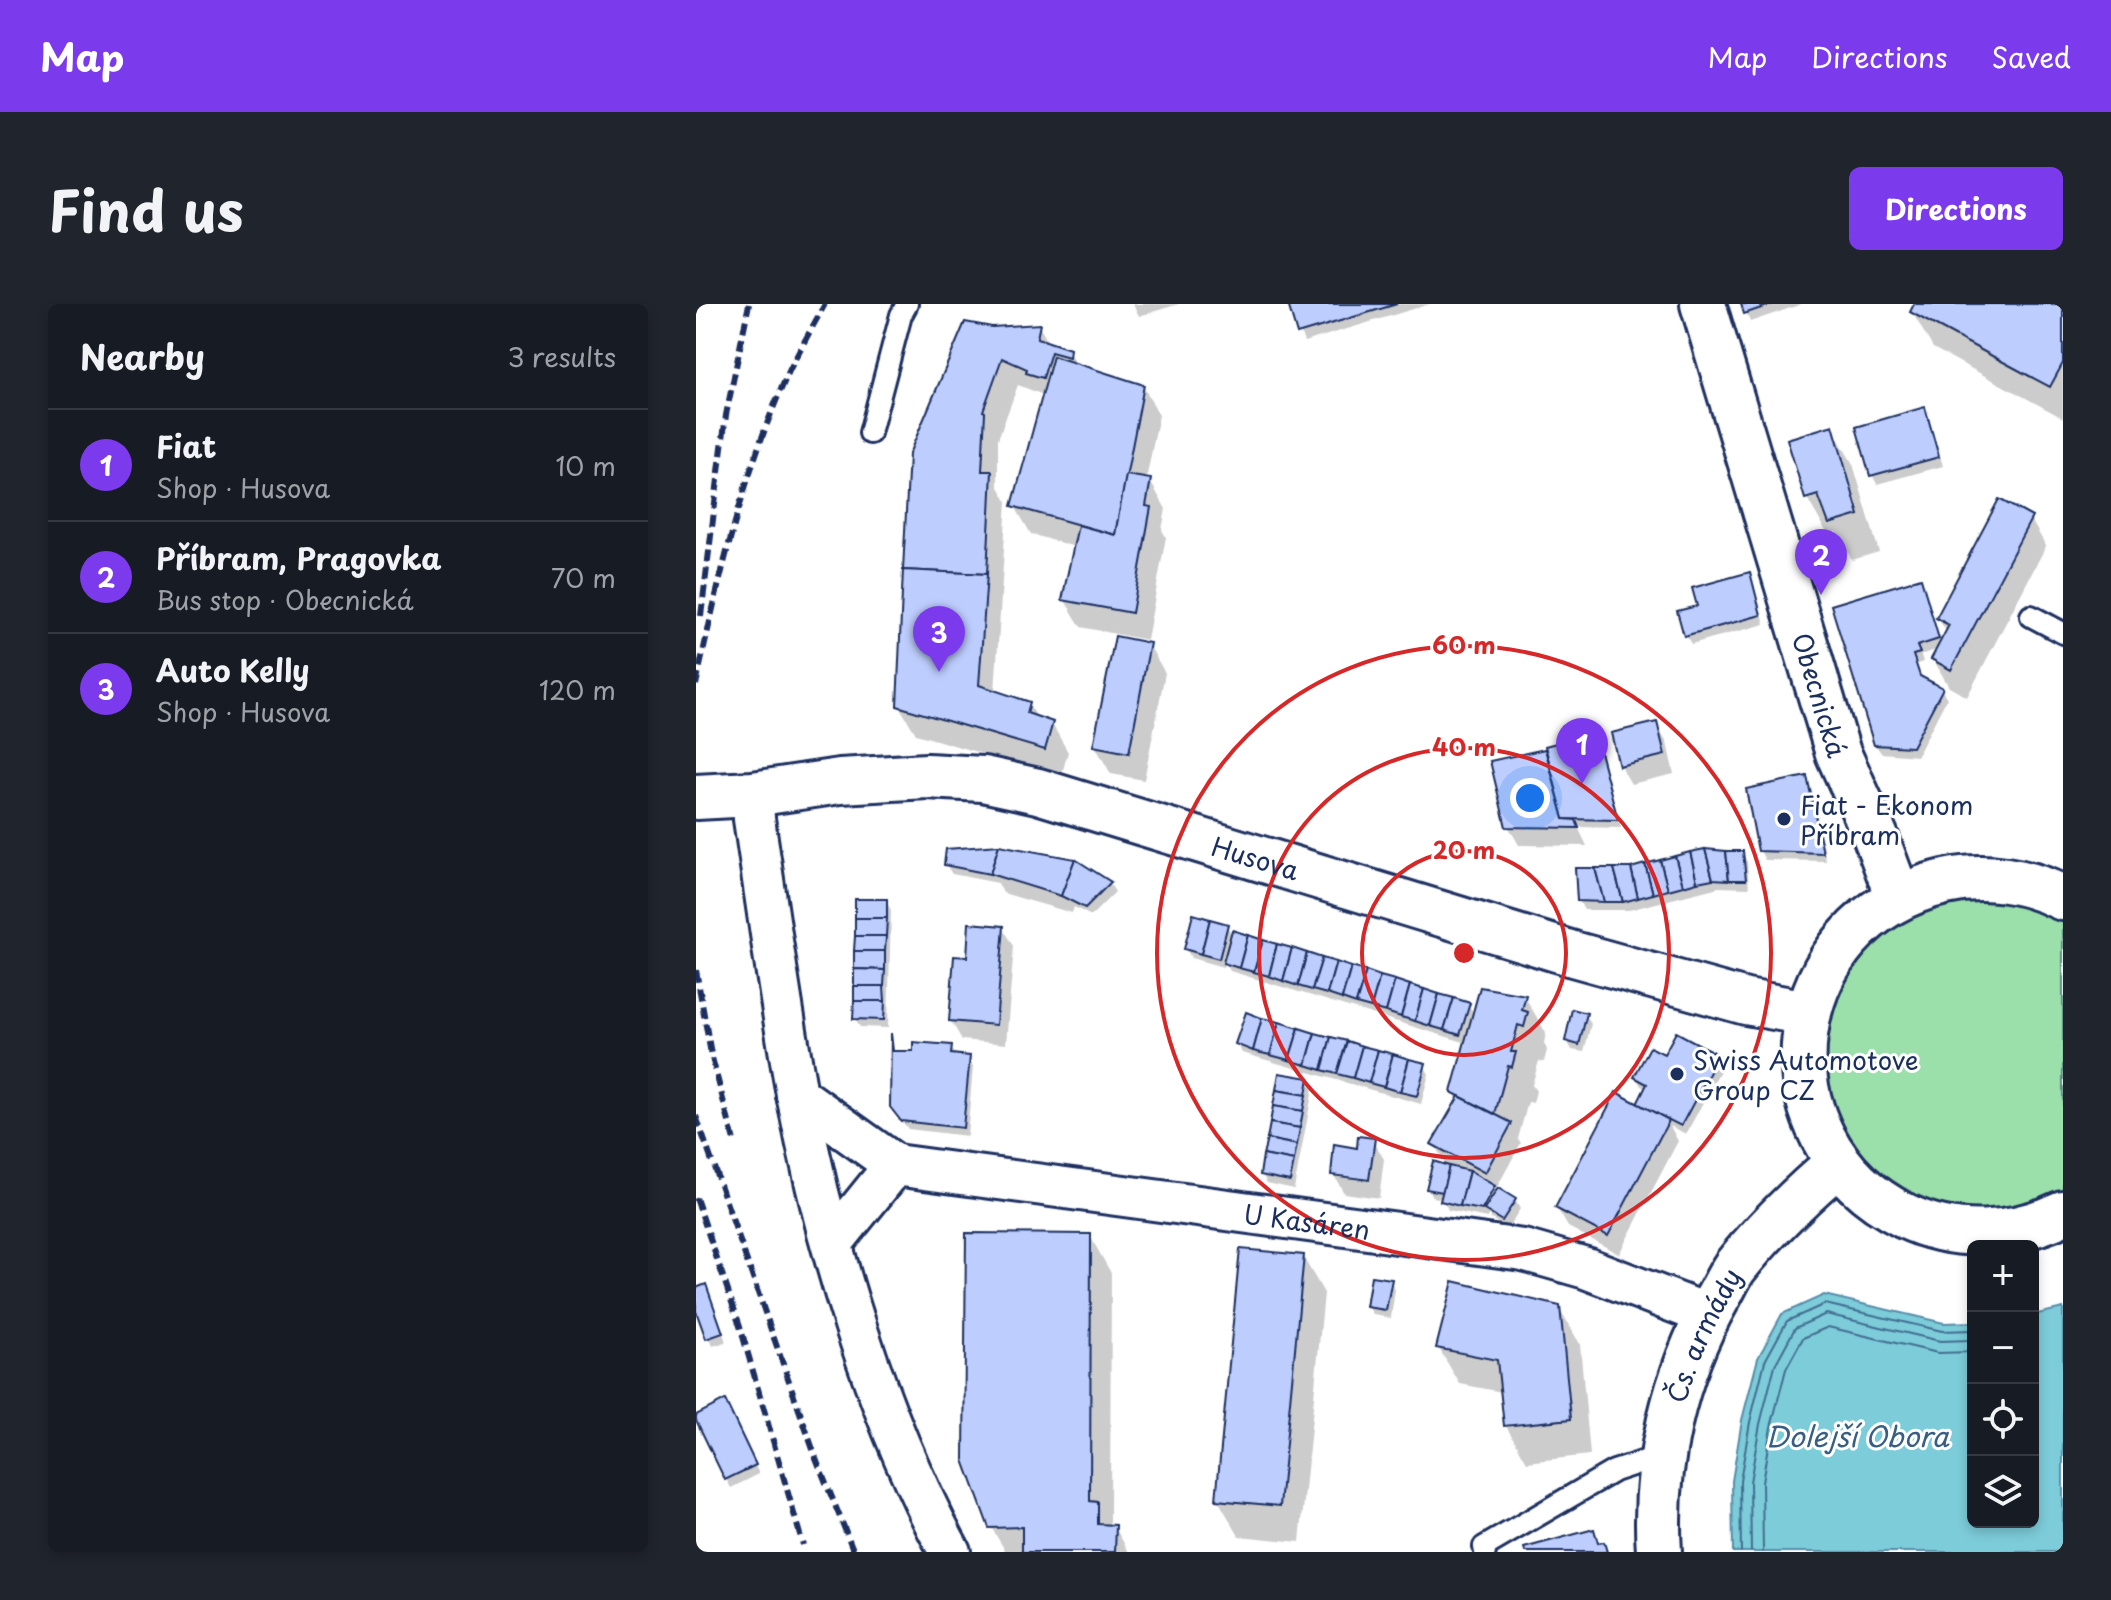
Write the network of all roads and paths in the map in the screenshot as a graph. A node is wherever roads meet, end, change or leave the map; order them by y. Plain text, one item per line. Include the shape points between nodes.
1 (907, 304) edge
2 (1703, 304) edge
3 (870, 433) dead end
4 (2031, 616) dead end
5 (2063, 633) edge
6 (746, 795) junction
7 (696, 797) edge
8 (1898, 897) junction
9 (2063, 898) edge
10 (1808, 1013) junction
11 (797, 1095) junction
12 (1838, 1163) junction
13 (895, 1165) junction
14 (2063, 1213) edge
15 (832, 1243) junction
16 (1708, 1315) junction
17 (1663, 1455) junction
18 (950, 1552) edge
19 (1485, 1552) edge
20 (1659, 1552) edge

1 - 3 lane
2 - 8 main road, Obecnická via 1838,753
4 - 5 lane
6 - 7 main road, Husova
6 - 10 main road, Husova via 840,781 983,779 1573,954 1746,1002
6 - 11 street
8 - 9 main road via 1958,879 1989,878 2020,882
8 - 10 main road via 1841,945
10 - 12 main road via 1803,1072 1809,1104
11 - 13 street, U Kasáren
11 - 15 street
12 - 14 main road via 1887,1207 1948,1230 2014,1230
12 - 16 main road, Čs. armády via 1792,1204 1734,1269
13 - 15 street
13 - 16 street, U Kasáren via 1523,1250
15 - 18 street via 884,1407
16 - 17 main road, Čs. armády via 1687,1362
17 - 19 lane via 1614,1471 1484,1547
17 - 20 main road, Čs. armády

